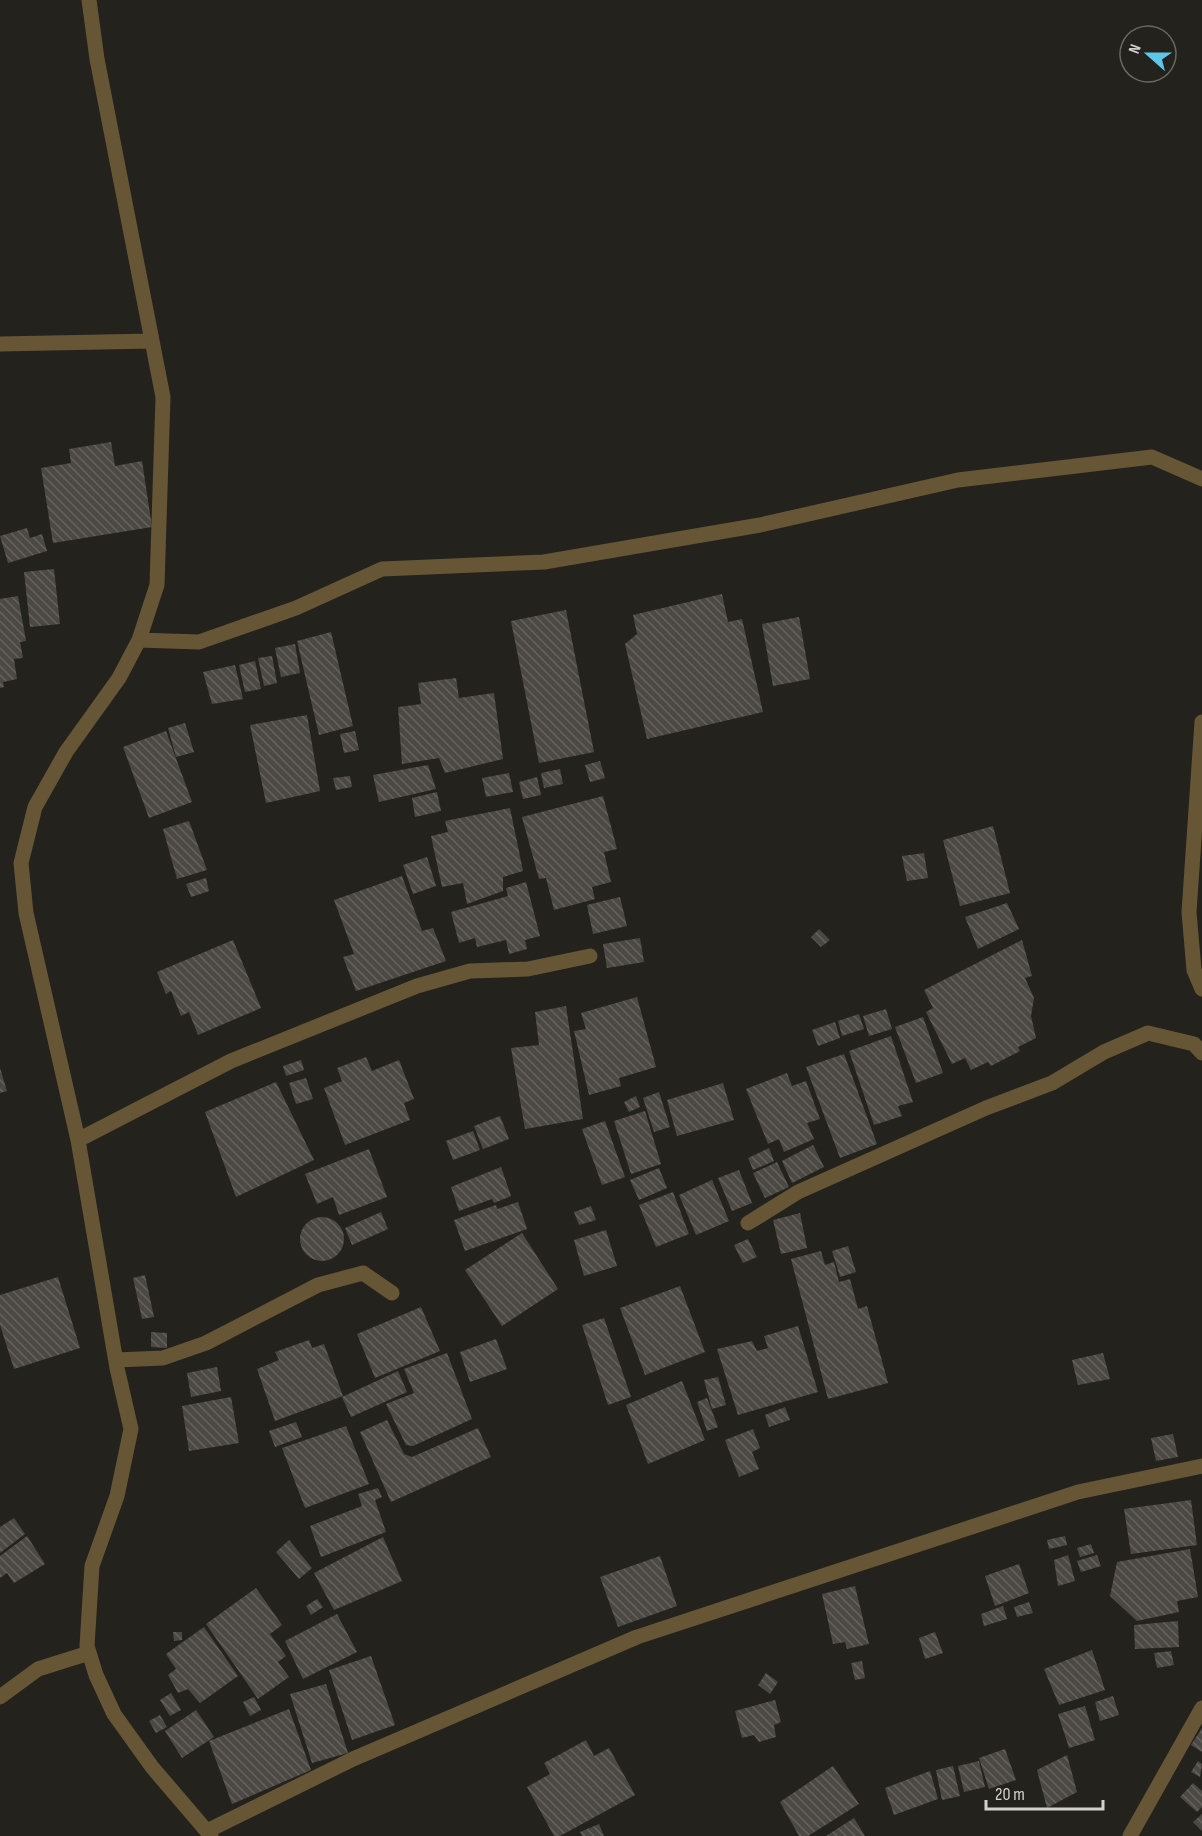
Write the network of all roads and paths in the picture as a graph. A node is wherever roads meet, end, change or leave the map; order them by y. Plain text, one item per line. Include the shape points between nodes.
1 (89, 0) edge
2 (152, 341) junction
3 (0, 344) edge
4 (1202, 479) edge
5 (139, 640) junction
6 (1202, 722) edge
7 (590, 956) dead end
8 (1202, 989) edge
9 (1202, 1053) edge
10 (78, 1140) junction
11 (748, 1223) dead end
12 (392, 1293) dead end
13 (116, 1360) junction
14 (1202, 1466) edge
15 (89, 1653) junction
16 (0, 1696) edge
17 (1202, 1708) edge
18 (209, 1833) edge
19 (1130, 1836) edge

1 - 2 street
2 - 3 street
2 - 5 street via 163,397 157,585
4 - 5 street via 1152,457 958,480 760,525 544,562 382,569 296,608 199,642
5 - 10 street via 119,678 66,752 35,807 21,863 26,913
6 - 8 street via 1189,912 1194,970
7 - 10 street via 528,969 470,971 417,986 231,1061
9 - 11 street via 1194,1044 1148,1033 1104,1052 1052,1083 986,1108 798,1192
10 - 13 street
12 - 13 street via 363,1273 318,1285 206,1343 163,1358
13 - 15 street via 131,1429 117,1496 92,1566
14 - 18 street via 1078,1492 637,1637 353,1759
15 - 16 street via 38,1669
15 - 18 street via 114,1714 152,1767
17 - 19 street

